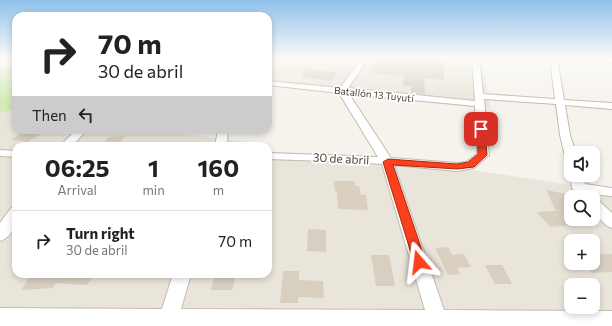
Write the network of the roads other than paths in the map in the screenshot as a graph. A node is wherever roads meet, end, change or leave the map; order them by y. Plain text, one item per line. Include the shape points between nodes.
1 (355, 73) edge
2 (477, 73) edge
3 (555, 73) edge
4 (272, 83) edge
5 (342, 90) junction
6 (480, 100) junction
7 (560, 102) junction
8 (612, 106) edge
9 (78, 134) edge
10 (70, 142) edge
11 (568, 146) edge
12 (0, 154) edge
13 (12, 154) edge
14 (272, 156) edge
15 (388, 162) junction
16 (600, 192) edge
17 (612, 192) edge
18 (600, 210) edge
19 (12, 218) edge
20 (612, 222) edge
21 (0, 235) edge
22 (181, 278) edge
23 (0, 317) edge
24 (612, 321) edge
25 (167, 322) edge
26 (438, 323) edge

1 - 5 street
2 - 6 street
3 - 7 street
4 - 5 street, Batallón 13 Tuyutí
5 - 6 street, Batallón 13 Tuyutí
5 - 15 street
6 - 7 street, Batallón 13 Tuyutí
6 - 15 street, 30 de abril via 483,155 470,165 457,167
7 - 8 street, Batallón 13 Tuyutí
7 - 11 street
9 - 10 street
12 - 13 street
14 - 15 street, 30 de abril via 353,158
15 - 26 street
16 - 17 street
18 - 20 street
19 - 21 street
22 - 25 street
23 - 25 street
24 - 26 street
25 - 26 street

